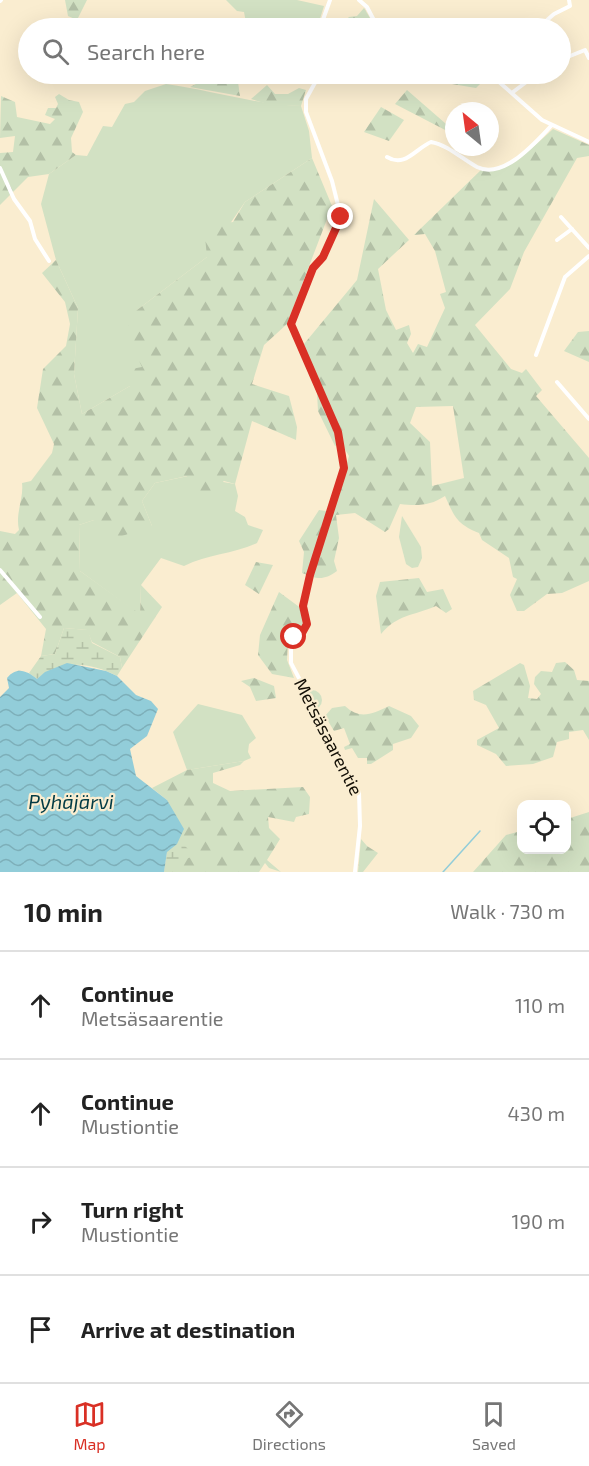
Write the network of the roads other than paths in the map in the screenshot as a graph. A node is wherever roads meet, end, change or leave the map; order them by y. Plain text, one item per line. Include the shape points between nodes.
1 (330, 0) edge
2 (359, 0) edge
3 (569, 0) edge
4 (324, 18) edge
5 (373, 18) edge
6 (549, 18) edge
7 (571, 56) edge
8 (589, 58) edge
9 (314, 84) edge
10 (503, 84) edge
11 (524, 84) edge
12 (513, 92) junction
13 (551, 126) junction
14 (589, 142) edge
15 (387, 157) dead end
16 (0, 168) edge
17 (561, 217) dead end
18 (572, 229) junction
19 (557, 240) dead end
20 (589, 248) edge
21 (589, 256) edge
22 (50, 261) dead end
23 (536, 355) dead end
24 (557, 382) dead end
25 (589, 419) edge
26 (0, 570) edge
27 (40, 617) dead end
28 (355, 872) edge

1 - 4 street
2 - 5 street
3 - 6 street via 570,6
7 - 8 street via 585,50
9 - 28 street, Metsäsaarentie via 306,99 306,112 332,180 341,217 323,257 313,268 291,327 338,432 344,468 310,575 303,606 307,624 291,641 290,656 359,792
10 - 12 street
11 - 12 street
12 - 13 street
13 - 14 street
13 - 15 street via 521,155 493,169 477,167 431,142 403,161
16 - 22 street
17 - 18 street
18 - 19 street
18 - 20 street
21 - 23 street via 565,277
24 - 25 street
26 - 27 street

